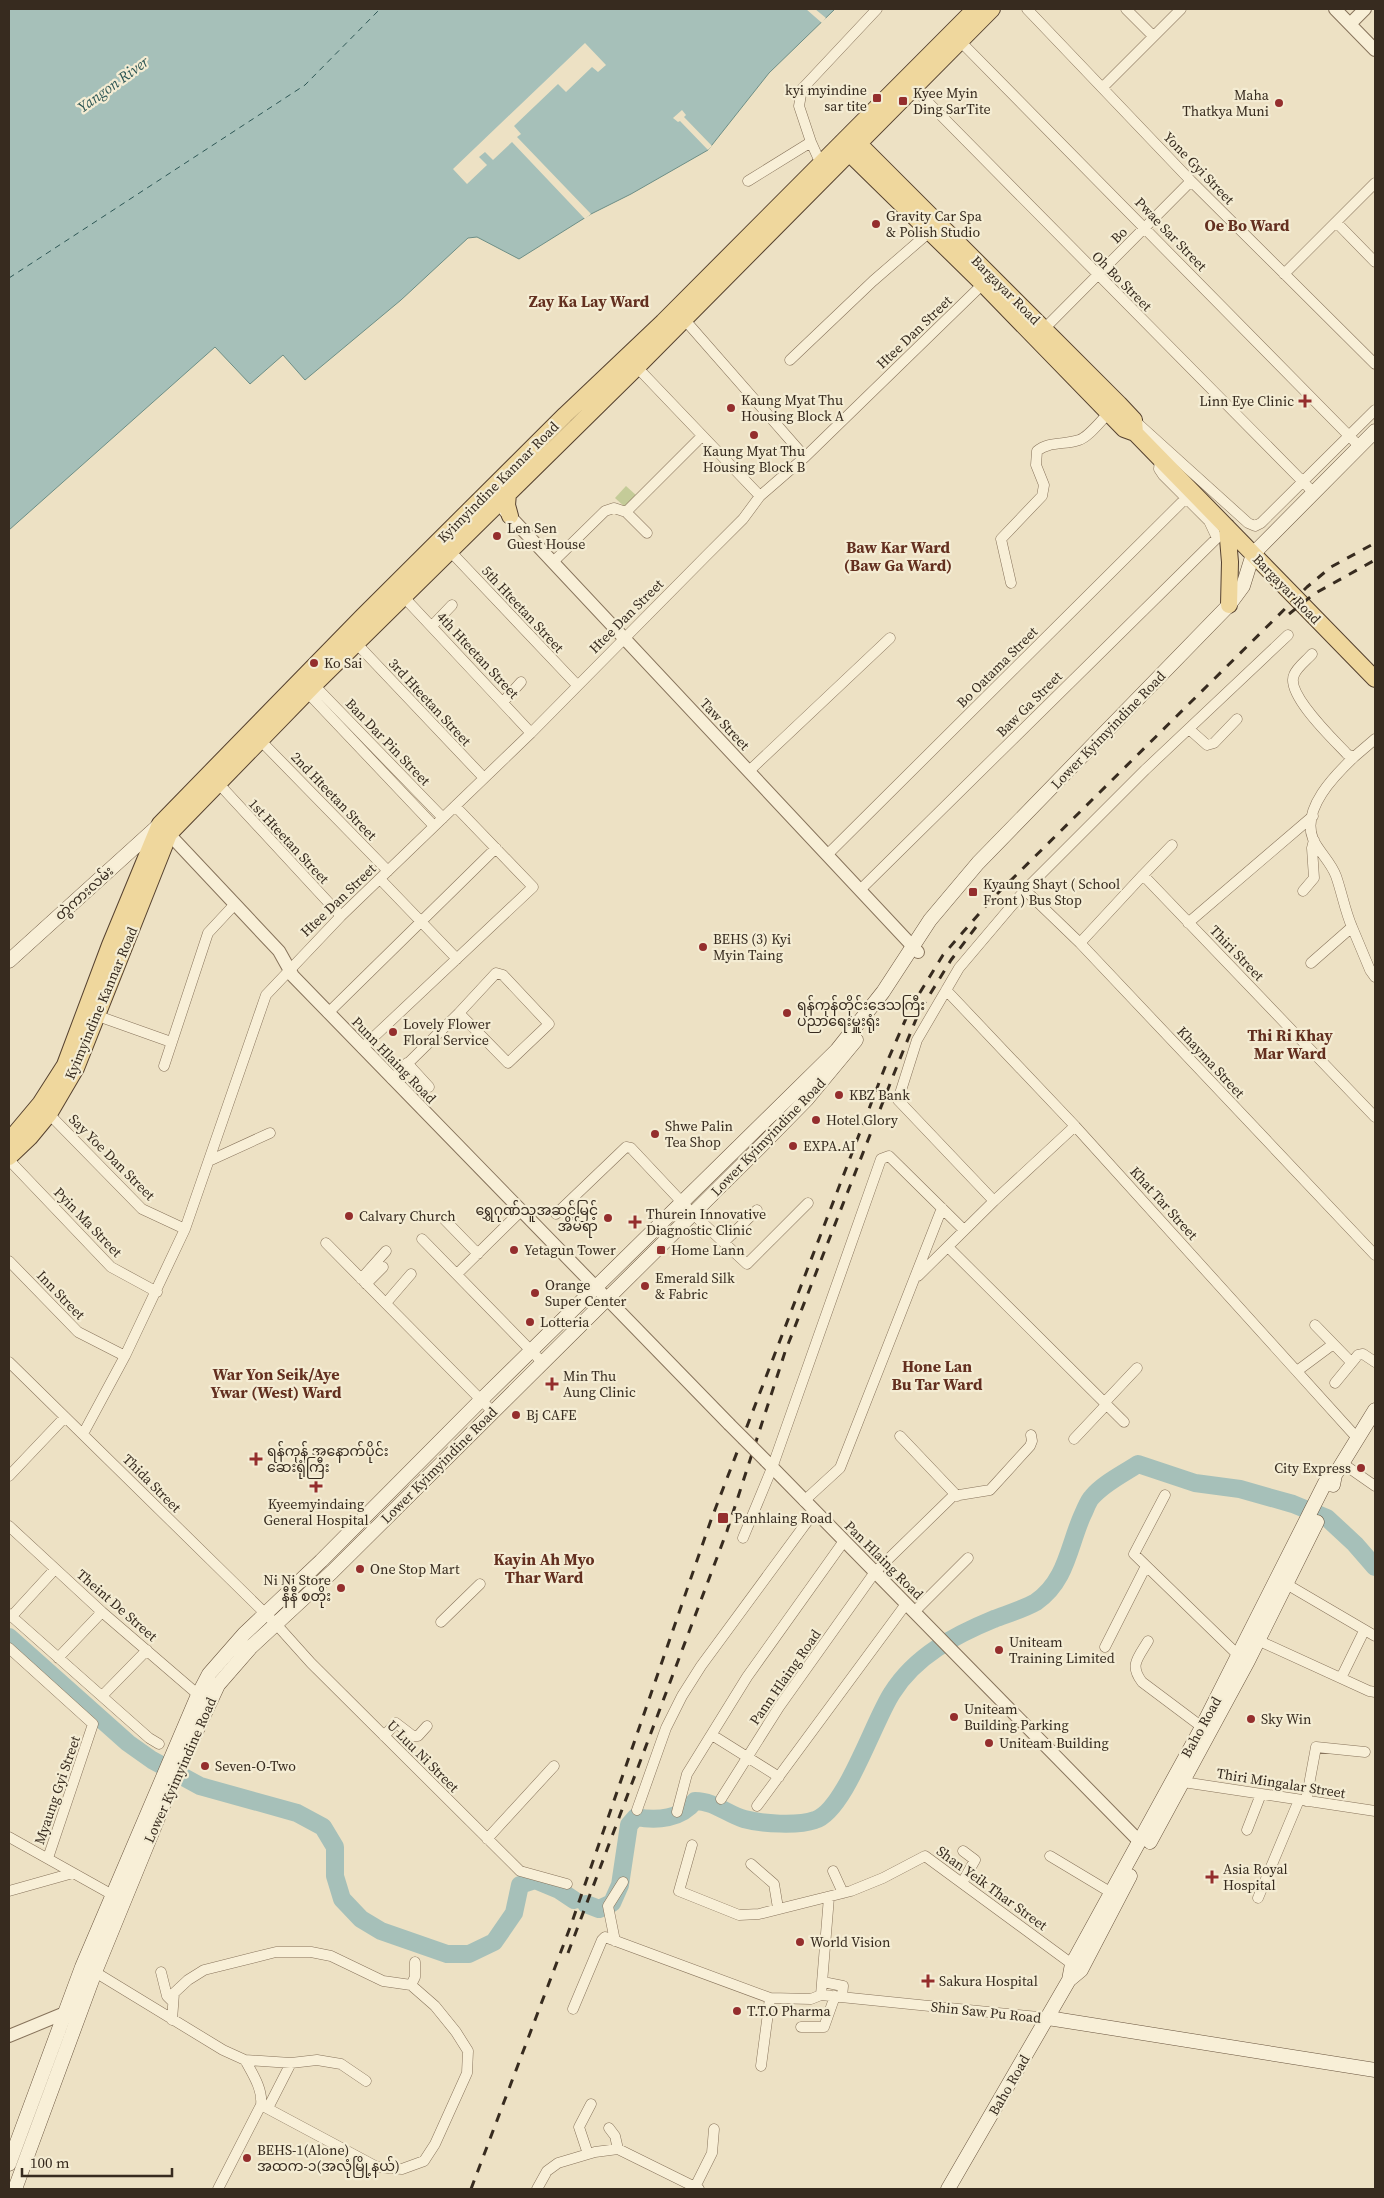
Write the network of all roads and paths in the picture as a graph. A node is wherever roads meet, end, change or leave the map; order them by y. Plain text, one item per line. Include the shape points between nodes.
1 (878, 9) edge
2 (975, 9) edge
3 (992, 9) edge
4 (1027, 9) edge
5 (1126, 9) edge
6 (1181, 9) edge
7 (1335, 9) edge
8 (1365, 9) edge
9 (1350, 24) junction
10 (1154, 36) junction
11 (956, 37) junction
12 (1375, 50) edge
13 (913, 87) junction
14 (1103, 87) junction
15 (810, 142) junction
16 (855, 146) junction
17 (828, 164) junction
18 (1191, 181) junction
19 (748, 182) dead end
20 (1375, 183) edge
21 (1336, 222) junction
22 (934, 228) junction
23 (1146, 228) junction
24 (1375, 262) edge
25 (721, 273) junction
26 (1284, 274) junction
27 (1097, 275) junction
28 (987, 280) junction
29 (684, 319) junction
30 (668, 326) junction
31 (1040, 333) junction
32 (790, 360) dead end
33 (631, 362) junction
34 (1375, 364) edge
35 (1375, 410) edge
36 (1109, 413) junction
37 (1135, 427) junction
38 (1375, 431) edge
39 (702, 436) junction
40 (1349, 436) junction
41 (1360, 448) junction
42 (806, 457) junction
43 (1160, 459) junction
44 (1303, 482) junction
45 (1314, 492) junction
46 (760, 496) junction
47 (1186, 498) junction
48 (496, 500) junction
49 (626, 512) junction
50 (510, 516) joint
51 (647, 533) dead end
52 (1222, 533) junction
53 (450, 551) junction
54 (1253, 554) junction
55 (554, 561) junction
56 (1011, 583) dead end
57 (399, 591) junction
58 (452, 605) dead end
59 (1229, 605) junction
60 (432, 626) junction
61 (1288, 635) dead end
62 (624, 638) junction
63 (890, 638) dead end
64 (357, 644) junction
65 (1312, 654) dead end
66 (1373, 672) edge
67 (521, 682) dead end
68 (576, 685) junction
69 (310, 689) junction
70 (503, 702) junction
71 (1237, 719) dead end
72 (1189, 729) junction
73 (530, 733) junction
74 (1375, 739) edge
75 (260, 740) junction
76 (1354, 756) junction
77 (749, 770) junction
78 (484, 778) junction
79 (218, 783) junction
80 (455, 806) junction
81 (1313, 816) junction
82 (443, 818) junction
83 (434, 826) junction
84 (165, 829) junction
85 (1314, 840) junction
86 (1172, 845) dead end
87 (496, 848) junction
88 (827, 855) junction
89 (388, 870) junction
90 (1143, 875) junction
91 (380, 878) junction
92 (860, 890) junction
93 (1025, 890) junction
94 (1303, 891) dead end
95 (235, 904) junction
96 (340, 916) junction
97 (421, 921) junction
98 (1188, 923) junction
99 (1352, 928) junction
100 (1080, 943) junction
101 (915, 949) junction
102 (457, 959) junction
103 (9, 961) edge
104 (1311, 963) dead end
105 (289, 968) junction
106 (1375, 976) edge
107 (946, 990) junction
108 (328, 1012) junction
109 (459, 1013) junction
110 (98, 1016) junction
111 (171, 1042) junction
112 (362, 1048) junction
113 (407, 1063) junction
114 (164, 1066) dead end
115 (392, 1079) junction
116 (429, 1086) dead end
117 (791, 1105) junction
118 (49, 1114) junction
119 (1375, 1118) edge
120 (1075, 1126) junction
121 (270, 1133) dead end
122 (749, 1136) junction
123 (9, 1141) edge
124 (759, 1148) junction
125 (9, 1159) edge
126 (211, 1160) junction
127 (994, 1201) junction
128 (682, 1203) junction
129 (808, 1203) dead end
130 (942, 1208) junction
131 (756, 1210) dead end
132 (520, 1212) junction
133 (556, 1214) dead end
134 (693, 1214) junction
135 (444, 1219) dead end
136 (185, 1230) junction
137 (964, 1230) junction
138 (422, 1239) dead end
139 (724, 1242) junction
140 (326, 1243) dead end
141 (948, 1247) junction
142 (386, 1251) dead end
143 (478, 1254) junction
144 (1375, 1255) edge
145 (9, 1261) edge
146 (383, 1267) dead end
147 (411, 1274) dead end
148 (457, 1274) junction
149 (915, 1278) junction
150 (364, 1281) junction
151 (595, 1288) junction
152 (156, 1292) junction
153 (607, 1300) junction
154 (386, 1304) junction
155 (1315, 1325) dead end
156 (1332, 1345) junction
157 (531, 1350) junction
158 (125, 1356) junction
159 (9, 1362) edge
160 (1351, 1362) junction
161 (1375, 1362) edge
162 (543, 1363) junction
163 (1137, 1368) dead end
164 (1298, 1371) junction
165 (1335, 1383) dead end
166 (481, 1400) junction
167 (1105, 1404) junction
168 (1375, 1410) edge
169 (492, 1411) junction
170 (65, 1416) junction
171 (1124, 1422) dead end
172 (83, 1434) junction
173 (900, 1436) dead end
174 (1031, 1436) dead end
175 (1074, 1439) dead end
176 (1358, 1439) junction
177 (1342, 1463) junction
178 (769, 1464) junction
179 (414, 1467) junction
180 (11, 1470) edge
181 (426, 1477) junction
182 (1375, 1486) edge
183 (1165, 1495) dead end
184 (957, 1496) junction
185 (804, 1501) junction
186 (370, 1510) junction
187 (815, 1511) junction
188 (382, 1521) junction
189 (1311, 1524) junction
190 (9, 1526) edge
191 (17, 1534) junction
192 (743, 1538) dead end
193 (844, 1541) junction
194 (9, 1542) edge
195 (968, 1558) dead end
196 (1146, 1566) junction
197 (55, 1569) junction
198 (875, 1572) junction
199 (480, 1584) dead end
200 (1288, 1585) junction
201 (910, 1608) junction
202 (102, 1612) junction
203 (265, 1613) junction
204 (10, 1615) edge
205 (441, 1622) dead end
206 (276, 1624) junction
207 (1364, 1631) junction
208 (1375, 1636) edge
209 (1253, 1638) junction
210 (1148, 1641) dead end
211 (1105, 1647) dead end
212 (9, 1648) edge
213 (147, 1650) junction
214 (1238, 1655) junction
215 (58, 1658) junction
216 (1341, 1678) junction
217 (1375, 1692) edge
218 (102, 1696) junction
219 (203, 1699) junction
220 (428, 1726) dead end
221 (1202, 1727) junction
222 (712, 1734) junction
223 (384, 1736) junction
224 (159, 1744) dead end
225 (1365, 1752) dead end
226 (748, 1756) junction
227 (554, 1766) dead end
228 (779, 1777) junction
229 (1183, 1782) junction
230 (1261, 1794) junction
231 (721, 1799) dead end
232 (1303, 1800) junction
233 (757, 1806) dead end
234 (637, 1810) dead end
235 (1375, 1811) edge
236 (677, 1812) dead end
237 (1247, 1830) dead end
238 (9, 1837) edge
239 (488, 1839) junction
240 (1140, 1842) junction
241 (692, 1845) dead end
242 (963, 1851) dead end
243 (1050, 1856) dead end
244 (48, 1858) junction
245 (751, 1864) dead end
246 (833, 1871) dead end
247 (73, 1873) junction
248 (623, 1882) dead end
249 (962, 1883) junction
250 (567, 1884) dead end
251 (9, 1891) edge
252 (1110, 1892) junction
253 (843, 1893) junction
254 (829, 1897) junction
255 (1258, 1898) dead end
256 (119, 1899) junction
257 (778, 1908) junction
258 (614, 1941) junction
259 (415, 1962) dead end
260 (1077, 1967) junction
261 (96, 1972) junction
262 (161, 1972) dead end
263 (823, 1982) junction
264 (411, 1985) junction
265 (821, 1995) junction
266 (839, 1997) junction
267 (770, 1998) junction
268 (172, 2001) junction
269 (83, 2005) junction
270 (573, 2009) dead end
271 (66, 2012) junction
272 (1048, 2018) junction
273 (172, 2020) junction
274 (801, 2027) dead end
275 (9, 2036) edge
276 (245, 2060) junction
277 (291, 2063) junction
278 (761, 2066) dead end
279 (1375, 2070) edge
280 (366, 2081) dead end
281 (591, 2104) dead end
282 (264, 2106) junction
283 (609, 2128) dead end
284 (714, 2129) dead end
285 (618, 2149) junction
286 (588, 2154) junction
287 (9, 2164) edge
288 (697, 2188) edge
289 (15, 2189) edge
290 (218, 2189) edge
291 (537, 2189) edge
292 (948, 2189) edge

1 - 15 street via 802,89 800,106
2 - 11 main road, Kyimyindine Kannar Road
3 - 11 main road, Kyimyindine Kannar Road
4 - 14 street, Yone Gyi Street
5 - 10 street
6 - 10 street
7 - 9 street
8 - 9 street
9 - 12 street
10 - 14 street
11 - 13 main road, Kyimyindine Kannar Road
11 - 16 main road, Kyimyindine Kannar Road
11 - 23 street, Pwae Sar Street
13 - 16 main road, Kyimyindine Kannar Road
13 - 27 street, Oh Bo Street
14 - 18 street, Yone Gyi Street
15 - 17 street
15 - 19 street
16 - 17 main road, Kyimyindine Kannar Road
16 - 17 main road via 850,161
16 - 22 main road, Bargayar Road
17 - 25 main road, Kyimyindine Kannar Road
18 - 23 street, Bo
18 - 26 street, Yone Gyi Street
20 - 21 street
21 - 24 street
21 - 26 street
22 - 28 main road, Bargayar Road
22 - 32 street via 872,281
23 - 27 street, Bo
23 - 40 street, Pwae Sar Street
25 - 29 main road, Kyimyindine Kannar Road
25 - 30 main road, Kyimyindine Kannar Road
26 - 34 street, Yone Gyi Street
27 - 31 street, Bo
27 - 44 street, Oh Bo Street
28 - 31 main road, Bargayar Road
28 - 42 street, Htee Dan Street
29 - 30 main road, Kyimyindine Kannar Road
29 - 42 street
30 - 33 main road, Kyimyindine Kannar Road
31 - 36 main road, Bargayar Road
31 - 37 main road, Bargayar Road
33 - 39 street
33 - 48 main road, Kyimyindine Kannar Road
35 - 40 street
36 - 37 main road, Bargayar Road via 1124,429
36 - 56 street via 1081,440 1062,442 1037,451 1036,465 1044,485 1042,496 1001,539
37 - 43 main road, Bargayar Road
37 - 44 street via 1251,525 1261,523
38 - 41 main road
39 - 46 street
39 - 49 street
40 - 41 street, Pwae Sar Street
40 - 44 street
41 - 45 main road
42 - 46 street, Htee Dan Street
43 - 47 street via 1159,470
43 - 52 main road, Bargayar Road
44 - 45 street, Oh Bo Street
45 - 54 main road
46 - 62 street, Htee Dan Street via 743,519
47 - 52 street
47 - 88 street, Bo Oatama Street
48 - 50 main road via 497,511
48 - 53 main road, Kyimyindine Kannar Road
48 - 57 main road, Kyimyindine Kannar Road
49 - 51 street
49 - 55 street via 614,508 605,512
50 - 55 street, Taw Street
52 - 54 main road, Bargayar Road
52 - 59 main road via 1230,562
52 - 92 street, Baw Ga Street
53 - 57 main road, Kyimyindine Kannar Road
53 - 68 street, 5th Hteetan Street
54 - 59 main road, Lower Kyimyindine Road via 1243,586
54 - 66 main road, Bargayar Road
55 - 62 street, Taw Street
57 - 60 street, 4th Hteetan Street
57 - 64 main road, Kyimyindine Kannar Road
57 - 84 main road, Kyimyindine Kannar Road via 266,713
58 - 60 street
59 - 101 main road, Lower Kyimyindine Road via 978,863
60 - 70 street, 4th Hteetan Street
61 - 72 street
62 - 68 street, Htee Dan Street
62 - 77 street, Taw Street
63 - 77 street
64 - 69 main road, Kyimyindine Kannar Road
64 - 78 street, 3rd Hteetan Street
65 - 76 street via 1293,675 1293,684 1307,711 1348,754
67 - 70 street
68 - 73 street, Htee Dan Street
69 - 75 main road, Kyimyindine Kannar Road
69 - 82 street, Ban Dar Pin Street
69 - 83 street, Ban Dar Pin Street
70 - 73 street, 4th Hteetan Street
71 - 72 street via 1214,743 1207,745
72 - 93 street
73 - 78 street, Htee Dan Street
74 - 76 street
75 - 79 main road, Kyimyindine Kannar Road
75 - 89 street, 2nd Hteetan Street
76 - 81 street via 1321,793
77 - 88 street, Taw Street
78 - 80 street, Htee Dan Street
79 - 84 main road, Kyimyindine Kannar Road
79 - 96 street, 1st Hteetan Street
80 - 82 street, Htee Dan Street
80 - 87 street
81 - 85 street
81 - 98 street
82 - 83 street, Htee Dan Street
83 - 89 street, Htee Dan Street
84 - 95 street, Punn Hlaing Road
84 - 103 main road, တွဲကားလမ်း
84 - 110 main road, Kyimyindine Kannar Road
84 - 123 main road, Kyimyindine Kannar Road via 110,945 66,1065 50,1092
85 - 94 street via 1314,878
85 - 99 street via 1336,876
86 - 90 street
87 - 97 street
87 - 102 street via 533,887
88 - 92 street, Taw Street
89 - 91 street, Htee Dan Street
90 - 98 street, Thiri Street
90 - 100 street
91 - 96 street, Htee Dan Street
91 - 97 street
92 - 101 street, Taw Street
93 - 100 street, Khayma Street
93 - 107 street via 959,968
95 - 105 street, Punn Hlaing Road via 279,951
95 - 111 street via 208,933
96 - 105 street, Htee Dan Street
97 - 102 street
97 - 108 street
98 - 119 street, Thiri Street
99 - 104 street
99 - 106 street
100 - 144 street, Khayma Street
101 - 117 main road, Lower Kyimyindine Road via 891,995 844,1057
102 - 112 street
105 - 108 street, Punn Hlaing Road
105 - 126 street, Htee Dan Street via 266,995
107 - 120 street, Khat Tar Street
107 - 127 street via 917,1040 897,1098
108 - 112 street, Punn Hlaing Road
109 - 109 street via 508,1063 548,1024 500,973 496,973
109 - 113 street
110 - 111 street
110 - 118 main road, Kyimyindine Kannar Road via 76,1068
111 - 114 street
112 - 115 street, Punn Hlaing Road
113 - 115 street
113 - 116 street
115 - 132 street, Punn Hlaing Road
117 - 122 main road, Lower Kyimyindine Road
117 - 124 main road, Lower Kyimyindine Road
118 - 125 main road, Kyimyindine Kannar Road
118 - 136 street, Say Yoe Dan Street via 142,1209
120 - 127 street
120 - 164 street, Khat Tar Street
121 - 126 street
122 - 124 main road
122 - 128 main road, Lower Kyimyindine Road
124 - 134 main road, Lower Kyimyindine Road
125 - 152 street, Pyin Ma Street via 111,1267
126 - 136 street, Htee Dan Street
127 - 137 street
128 - 133 street via 626,1147
128 - 134 street
128 - 151 main road, Lower Kyimyindine Road
129 - 139 street via 747,1264
130 - 137 street
130 - 149 street
130 - 178 street via 889,1156 881,1159
131 - 139 street
132 - 143 street
132 - 151 street, Punn Hlaing Road
134 - 139 street
134 - 153 main road, Lower Kyimyindine Road
135 - 143 street
136 - 152 street, Htee Dan Street
137 - 141 street
138 - 148 street
140 - 150 street
141 - 149 street
141 - 167 street
142 - 150 street
143 - 148 street
145 - 158 street, Inn Street via 78,1332
146 - 150 street
147 - 154 street
148 - 157 street
149 - 185 street via 840,1468
150 - 154 street
151 - 153 street, Punn Hlaing Road
151 - 157 main road, Lower Kyimyindine Road
152 - 158 street, Htee Dan Street
153 - 162 main road, Lower Kyimyindine Road
153 - 178 street, Pan Hlaing Road, bridge
154 - 166 street
155 - 156 street
156 - 160 street
156 - 164 street
157 - 162 street
157 - 166 main road, Lower Kyimyindine Road
158 - 172 street, Htee Dan Street
159 - 170 street, Thida Street
160 - 161 street via 1363,1354
160 - 165 street
162 - 169 main road, Lower Kyimyindine Road
163 - 167 street
164 - 176 street, Khat Tar Street
166 - 169 street
166 - 179 main road, Lower Kyimyindine Road
167 - 171 street
167 - 175 street
168 - 176 main road, Baho Road
169 - 181 main road, Lower Kyimyindine Road
170 - 172 street, Thida Street
170 - 180 street
172 - 203 street, Thida Street
173 - 184 street
174 - 184 street via 1030,1446 990,1490
176 - 177 main road, Baho Road
177 - 182 street
177 - 189 main road, Baho Road
178 - 185 street, Pan Hlaing Road
178 - 192 street
179 - 181 main road
179 - 186 main road, Lower Kyimyindine Road
181 - 188 main road, Lower Kyimyindine Road
183 - 196 street via 1134,1554
184 - 198 street, Pann Hlaing Road via 953,1496
185 - 187 street, Pan Hlaing Road
186 - 188 main road
186 - 203 main road, Lower Kyimyindine Road
187 - 193 street, Pan Hlaing Road
187 - 234 street via 682,1696 666,1728
188 - 206 main road, Lower Kyimyindine Road
189 - 200 main road, Baho Road
189 - 209 main road, Baho Road
190 - 191 street, Theint De Street
191 - 194 street
191 - 197 street, Theint De Street
193 - 198 street, Pan Hlaing Road
193 - 222 street via 747,1677
195 - 201 street
196 - 211 street
196 - 214 street
197 - 202 street, Theint De Street
197 - 204 street
198 - 201 street, Pan Hlaing Road
198 - 226 street, Pann Hlaing Road
199 - 205 street
200 - 207 street
200 - 209 main road, Baho Road
201 - 228 street
201 - 240 street, Pan Hlaing Road
202 - 213 street, Theint De Street
202 - 215 street
203 - 206 street, Thida Street
203 - 219 main road, Lower Kyimyindine Road via 209,1674
204 - 215 street
206 - 219 main road, Lower Kyimyindine Road
206 - 223 street, U Luu Ni Street
207 - 208 street
207 - 216 street
209 - 214 main road, Baho Road
209 - 216 street
209 - 229 main road, Baho Road
210 - 221 street via 1136,1662 1136,1674
212 - 244 street, Myaung Gyi Street via 93,1724
213 - 218 street
213 - 219 street, Theint De Street
214 - 221 main road, Baho Road
215 - 218 street
216 - 217 street
218 - 224 street
219 - 256 main road, Lower Kyimyindine Road
220 - 223 street via 418,1736 413,1736 396,1723
221 - 240 main road, Baho Road
222 - 226 street
222 - 236 street via 688,1774
223 - 239 street, U Luu Ni Street
225 - 232 street via 1316,1747
226 - 228 street
226 - 231 street, Pann Hlaing Road
227 - 239 street
228 - 233 street
229 - 230 street, Thiri Mingalar Street
229 - 260 main road, Baho Road
230 - 232 street, Thiri Mingalar Street
230 - 237 street
232 - 235 street, Thiri Mingalar Street
232 - 255 street
238 - 244 street
239 - 250 street, U Luu Ni Street via 520,1871
240 - 252 main road, Baho Road
241 - 257 street, Shan Yeik Thar Street via 678,1889 682,1894 739,1914 758,1914
242 - 249 street via 975,1860
243 - 252 street
244 - 247 street
245 - 257 street via 774,1884
246 - 253 street
247 - 251 street
247 - 256 street
248 - 258 street via 608,1906
249 - 253 street, Shan Yeik Thar Street via 925,1856 883,1878
249 - 260 street, Shan Yeik Thar Street
252 - 260 main road, Baho Road
253 - 254 street, Shan Yeik Thar Street
254 - 257 street, Shan Yeik Thar Street
254 - 263 street
256 - 261 main road, Lower Kyimyindine Road
256 - 271 main road, Lower Kyimyindine Road
258 - 267 street, Shin Saw Pu Road
258 - 270 street via 602,1940
259 - 264 street via 415,1977
260 - 272 main road, Baho Road
261 - 269 main road, Lower Kyimyindine Road
261 - 273 street
262 - 268 street
263 - 265 street
263 - 266 street via 843,1986
264 - 268 street via 383,1981 331,1956 311,1952 276,1952 204,1970 174,1992
264 - 282 street via 435,2006 468,2051 467,2074 424,2161 402,2169 378,2167
265 - 266 street, Shin Saw Pu Road
265 - 267 street, Shin Saw Pu Road via 811,1999
266 - 272 street, Shin Saw Pu Road
266 - 274 street via 824,2027
267 - 278 street
268 - 273 street
269 - 271 street
269 - 289 main road, Lower Kyimyindine Road
271 - 275 street
271 - 287 main road, Lower Kyimyindine Road
272 - 279 main road, Shin Saw Pu Road
272 - 292 main road, Baho Road
273 - 276 street
276 - 277 street
276 - 282 street
277 - 280 street via 317,2060 341,2064
277 - 282 street
281 - 286 street via 579,2127
282 - 290 street
283 - 285 street
284 - 288 street via 712,2153
285 - 286 street
285 - 288 street
286 - 291 street via 553,2166

